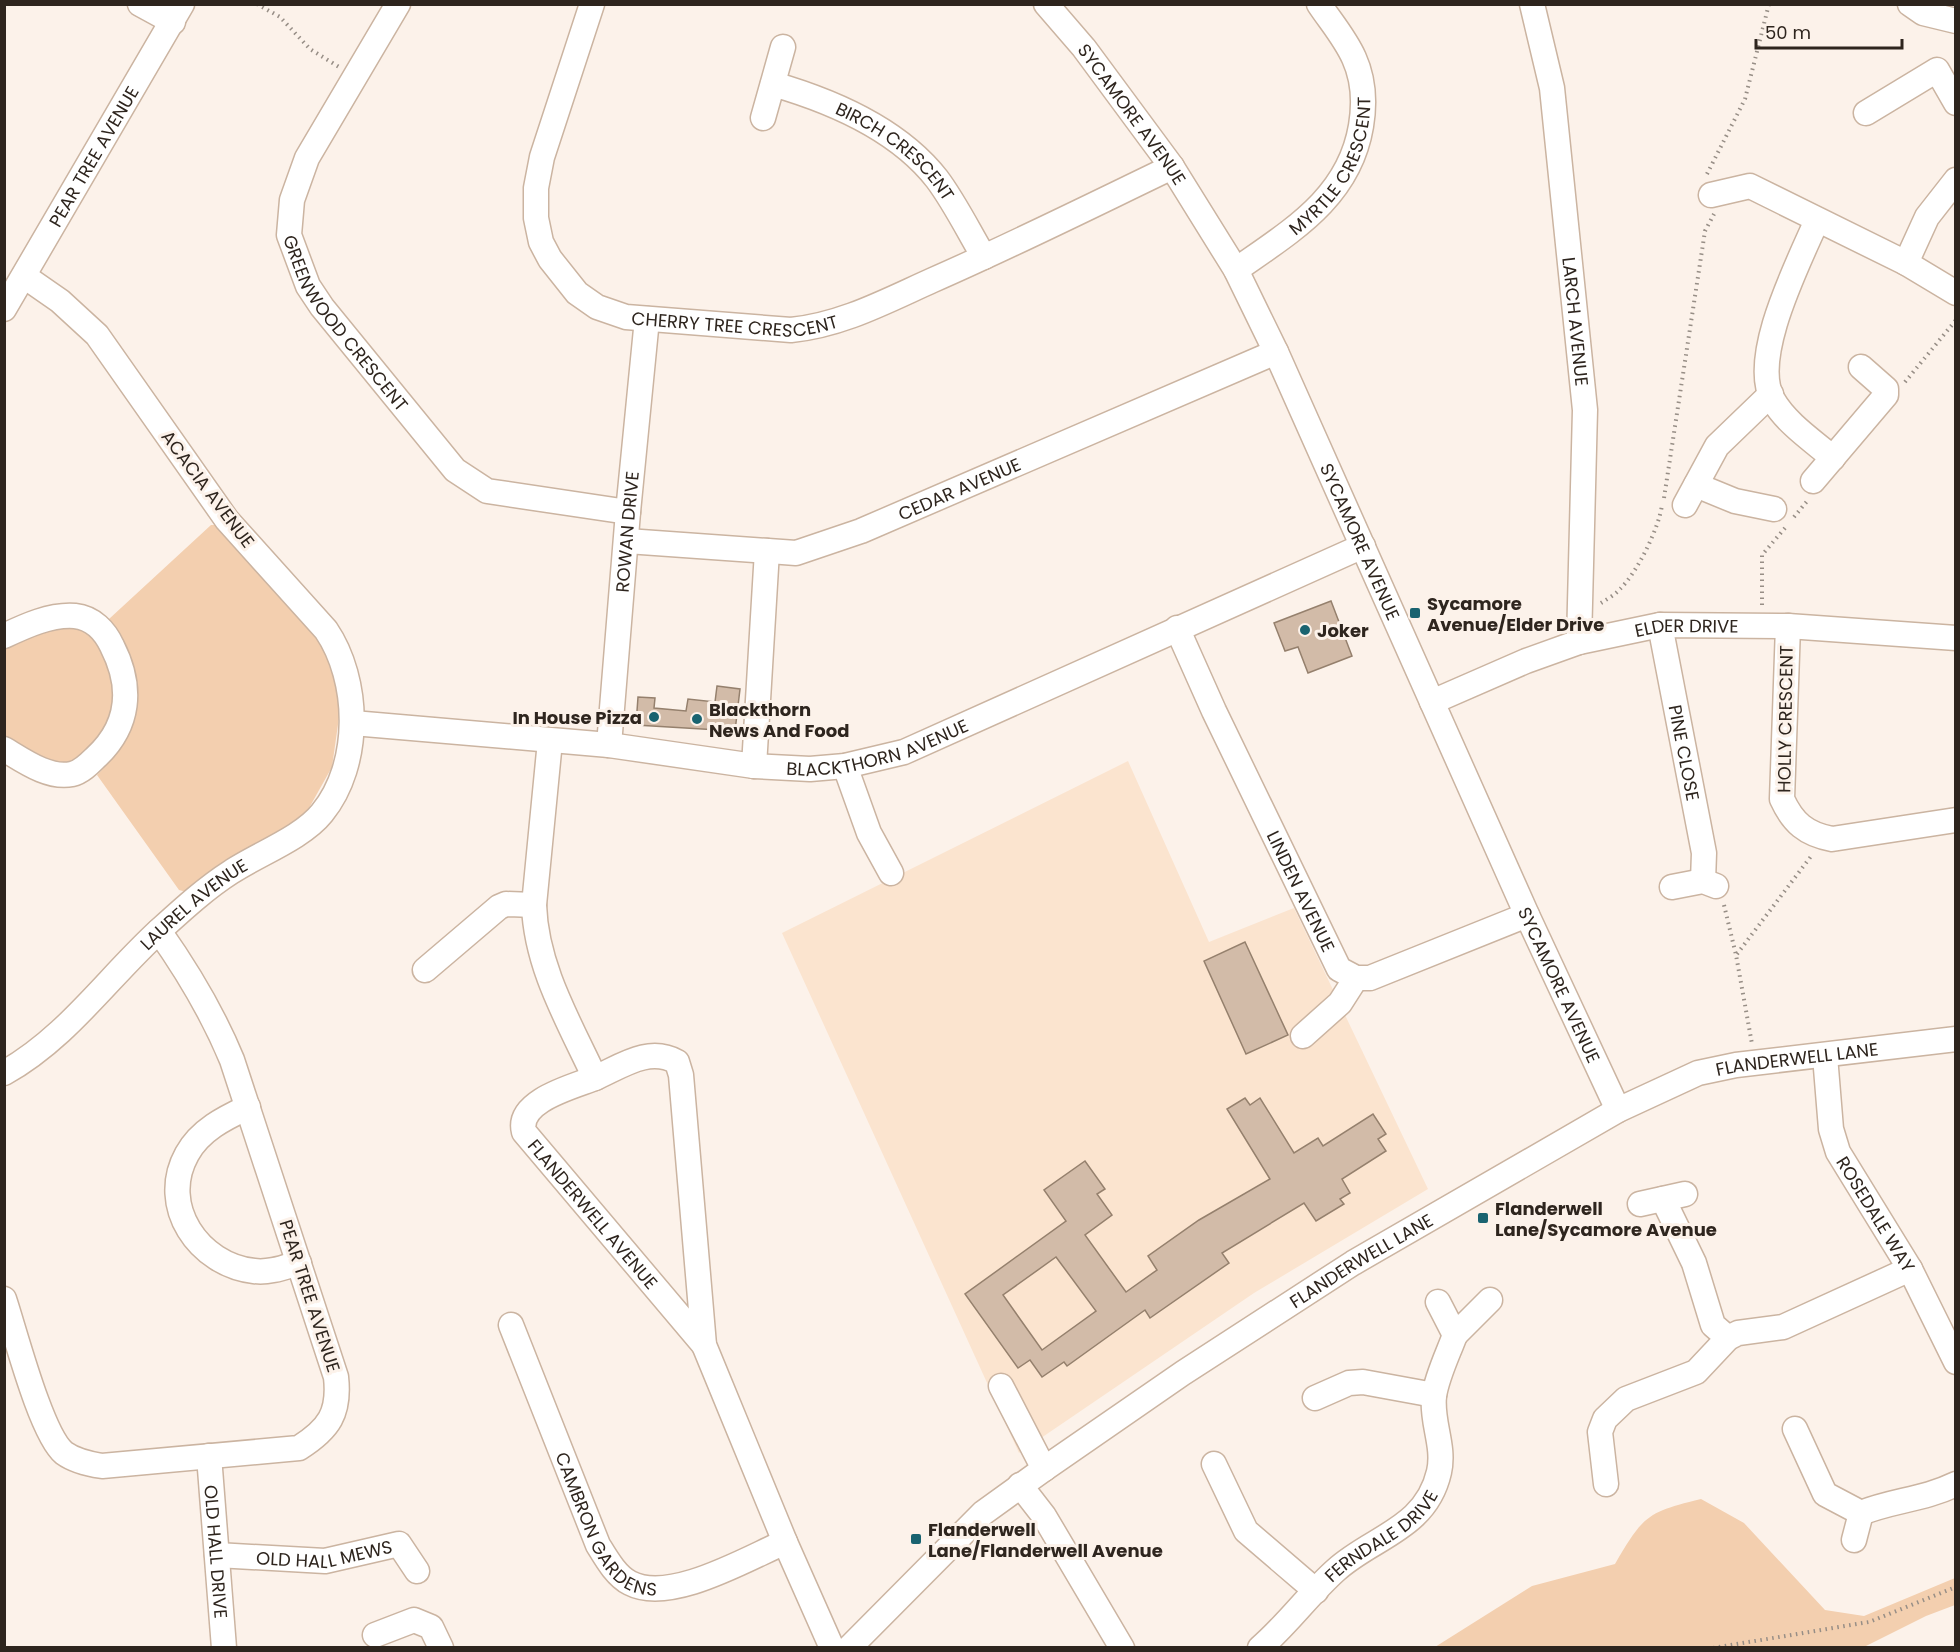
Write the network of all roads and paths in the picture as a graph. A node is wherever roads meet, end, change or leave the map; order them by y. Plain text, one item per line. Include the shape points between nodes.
1 (140, 4) edge
2 (256, 4) edge
3 (398, 4) edge
4 (1046, 4) edge
5 (1319, 4) edge
6 (1533, 4) edge
7 (1769, 4) edge
8 (1910, 4) edge
9 (588, 5) edge
10 (178, 13) edge
11 (1956, 21) edge
12 (783, 47) dead end
13 (354, 77) junction
14 (773, 84) junction
15 (1956, 103) edge
16 (1866, 113) dead end
17 (764, 118) dead end
18 (1172, 167) junction
19 (1956, 180) edge
20 (1711, 195) junction
21 (1817, 220) junction
22 (984, 257) junction
23 (1905, 263) junction
24 (1236, 270) junction
25 (24, 276) junction
26 (1956, 293) edge
27 (4, 309) edge
28 (647, 319) junction
29 (1956, 320) edge
30 (1276, 352) junction
31 (1862, 367) dead end
32 (1771, 394) junction
33 (1886, 395) junction
34 (1833, 458) junction
35 (1813, 481) joint
36 (628, 512) junction
37 (1784, 518) junction
38 (627, 541) junction
39 (1363, 546) junction
40 (767, 551) junction
41 (1660, 625) junction
42 (1761, 626) junction
43 (1788, 626) junction
44 (1178, 628) junction
45 (1579, 631) junction
46 (4, 636) edge
47 (1956, 638) edge
48 (1432, 702) junction
49 (353, 723) junction
50 (550, 741) junction
51 (609, 745) junction
52 (4, 749) edge
53 (754, 766) junction
54 (845, 766) junction
55 (1956, 820) edge
56 (1825, 838) junction
57 (891, 873) dead end
58 (1709, 883) junction
59 (1672, 886) dead end
60 (534, 905) junction
61 (1527, 915) junction
62 (159, 931) junction
63 (1736, 955) junction
64 (425, 970) dead end
65 (1356, 978) junction
66 (1303, 1036) dead end
67 (1956, 1039) edge
68 (1825, 1056) junction
69 (1756, 1062) junction
70 (4, 1073) edge
71 (595, 1078) junction
72 (248, 1107) junction
73 (1618, 1110) junction
74 (1640, 1204) dead end
75 (299, 1263) junction
76 (1910, 1269) junction
77 (4, 1299) edge
78 (1490, 1300) dead end
79 (1438, 1302) dead end
80 (511, 1324) dead end
81 (1455, 1335) junction
82 (1728, 1338) junction
83 (704, 1345) junction
84 (1956, 1362) edge
85 (1001, 1386) dead end
86 (1434, 1395) junction
87 (1315, 1398) dead end
88 (1795, 1429) dead end
89 (209, 1456) junction
90 (1214, 1464) dead end
91 (1044, 1469) junction
92 (1606, 1484) dead end
93 (1956, 1484) edge
94 (1020, 1485) junction
95 (1861, 1513) junction
96 (1854, 1540) dead end
97 (785, 1542) junction
98 (217, 1554) junction
99 (417, 1570) dead end
100 (1956, 1587) edge
101 (1316, 1591) junction
102 (375, 1635) dead end
103 (224, 1647) edge
104 (441, 1647) edge
105 (832, 1647) edge
106 (849, 1647) edge
107 (1122, 1647) edge
108 (1260, 1647) edge
109 (1713, 1647) edge

1 - 10 street
2 - 13 path via 280,17 310,49
3 - 13 street, GREENWOOD CRESCENT
4 - 18 street, SYCAMORE AVENUE via 1084,48
5 - 24 street, MYRTLE CRESCENT via 1347,43 1363,83 1363,111 1351,164 1316,210
6 - 45 street, LARCH AVENUE via 1552,88 1585,410
7 - 20 path via 1745,99 1706,172
8 - 11 street via 1923,13
9 - 28 street, CHERRY TREE CRESCENT via 542,157 536,218 545,250 577,293 597,307
10 - 25 street, PEAR TREE AVENUE
12 - 14 street
13 - 36 street, GREENWOOD CRESCENT via 307,158 292,200 290,235 308,286 455,470 487,491
14 - 17 street
14 - 22 street, BIRCH CRESCENT via 805,93 853,115 880,129 917,158 937,180
15 - 16 street via 1937,70
18 - 22 street, CHERRY TREE CRESCENT
18 - 24 street, SYCAMORE AVENUE
19 - 23 street via 1927,217
20 - 21 street via 1750,186
20 - 45 path via 1714,214 1705,231 1660,518 1632,573
21 - 23 street
21 - 32 street via 1781,307 1765,363
22 - 28 street, CHERRY TREE CRESCENT via 853,316 817,327 791,330
23 - 26 street
24 - 30 street, SYCAMORE AVENUE
25 - 27 street, PEAR TREE AVENUE
25 - 49 street, ACACIA AVENUE via 97,334 227,520 338,646 346,668
28 - 36 street, ROWAN DRIVE
29 - 33 path via 1906,381
30 - 39 street, SYCAMORE AVENUE
30 - 40 street, CEDAR AVENUE via 861,531 796,553
31 - 33 street via 1886,389
32 - 34 street via 1786,416
32 - 37 street via 1717,446 1691,495 1735,501
33 - 34 street
34 - 35 street
35 - 37 path via 1815,491
36 - 38 street, ROWAN DRIVE
37 - 42 path via 1762,555
38 - 40 street, CEDAR AVENUE
38 - 51 street, ROWAN DRIVE
39 - 44 street, BLACKTHORN AVENUE
39 - 48 street, SYCAMORE AVENUE
40 - 53 street
41 - 42 street, ELDER DRIVE
41 - 45 street, ELDER DRIVE
41 - 58 street, PINE CLOSE
42 - 43 street, ELDER DRIVE
43 - 47 street, ELDER DRIVE
43 - 56 street, HOLLY CRESCENT via 1782,800 1790,817 1802,829
44 - 54 street, BLACKTHORN AVENUE via 904,752
44 - 65 street, LINDEN AVENUE via 1339,969
45 - 48 street, ELDER DRIVE via 1526,661
46 - 52 street via 59,616 76,616 93,623 105,632 117,656 125,676 126,695 117,734 75,773 53,773
48 - 61 street, SYCAMORE AVENUE
49 - 50 street, BLACKTHORN AVENUE
49 - 62 street, LAUREL AVENUE via 341,775 323,813 309,826 230,872
50 - 51 street, BLACKTHORN AVENUE
50 - 60 street
51 - 53 street, BLACKTHORN AVENUE
53 - 54 street, BLACKTHORN AVENUE
54 - 57 street via 869,834
55 - 56 street
56 - 63 path
58 - 59 street
58 - 63 path via 1723,904
60 - 64 street via 499,907
60 - 71 street via 534,932 541,957
61 - 65 street via 1370,978
61 - 73 street, SYCAMORE AVENUE
62 - 70 street, LAUREL AVENUE via 59,1033
62 - 72 street, PEAR TREE AVENUE via 219,1028
63 - 69 path
65 - 66 street via 1340,1002
67 - 68 street, FLANDERWELL LANE
68 - 69 street, FLANDERWELL LANE
68 - 76 street, ROSEDALE WAY via 1838,1152
69 - 73 street, FLANDERWELL LANE via 1698,1074
71 - 83 street, FLANDERWELL AVENUE via 647,1055 659,1054 677,1062
71 - 83 street, FLANDERWELL AVENUE via 526,1111 521,1122 524,1132
72 - 75 street, PEAR TREE AVENUE
72 - 75 street via 216,1124 187,1154 179,1178 183,1220 205,1251 236,1268 273,1271
73 - 91 street, FLANDERWELL LANE via 1353,1263
74 - 82 street via 1674,1197 1713,1325
75 - 89 street, PEAR TREE AVENUE via 336,1377 338,1400 331,1419 318,1436 299,1448
76 - 82 street via 1783,1327
76 - 84 street, ROSEDALE WAY
77 - 89 street, PEAR TREE AVENUE via 48,1433 64,1453 102,1466
78 - 81 street, FERNDALE DRIVE
79 - 81 street
80 - 97 street, CAMBRON GARDENS via 598,1545 628,1582 655,1590 685,1585
81 - 86 street, FERNDALE DRIVE
82 - 92 street via 1696,1372 1626,1400 1612,1410 1600,1432
83 - 97 street, FLANDERWELL AVENUE
85 - 91 street
86 - 87 street via 1363,1382 1349,1383
86 - 101 street, FERNDALE DRIVE via 1441,1448 1439,1473 1429,1496 1399,1530 1346,1562
88 - 95 street via 1825,1494
89 - 98 street, OLD HALL DRIVE
90 - 101 street via 1246,1531
91 - 94 street, FLANDERWELL LANE
93 - 95 street via 1914,1500
94 - 106 street, FLANDERWELL LANE via 983,1513
94 - 107 street via 1044,1516
95 - 96 street
97 - 105 street, FLANDERWELL AVENUE
98 - 99 street, OLD HALL MEWS via 325,1561 399,1544
98 - 103 street, OLD HALL DRIVE
100 - 109 path via 1869,1622
101 - 108 street, FERNDALE DRIVE
102 - 104 street via 414,1620 430,1626

